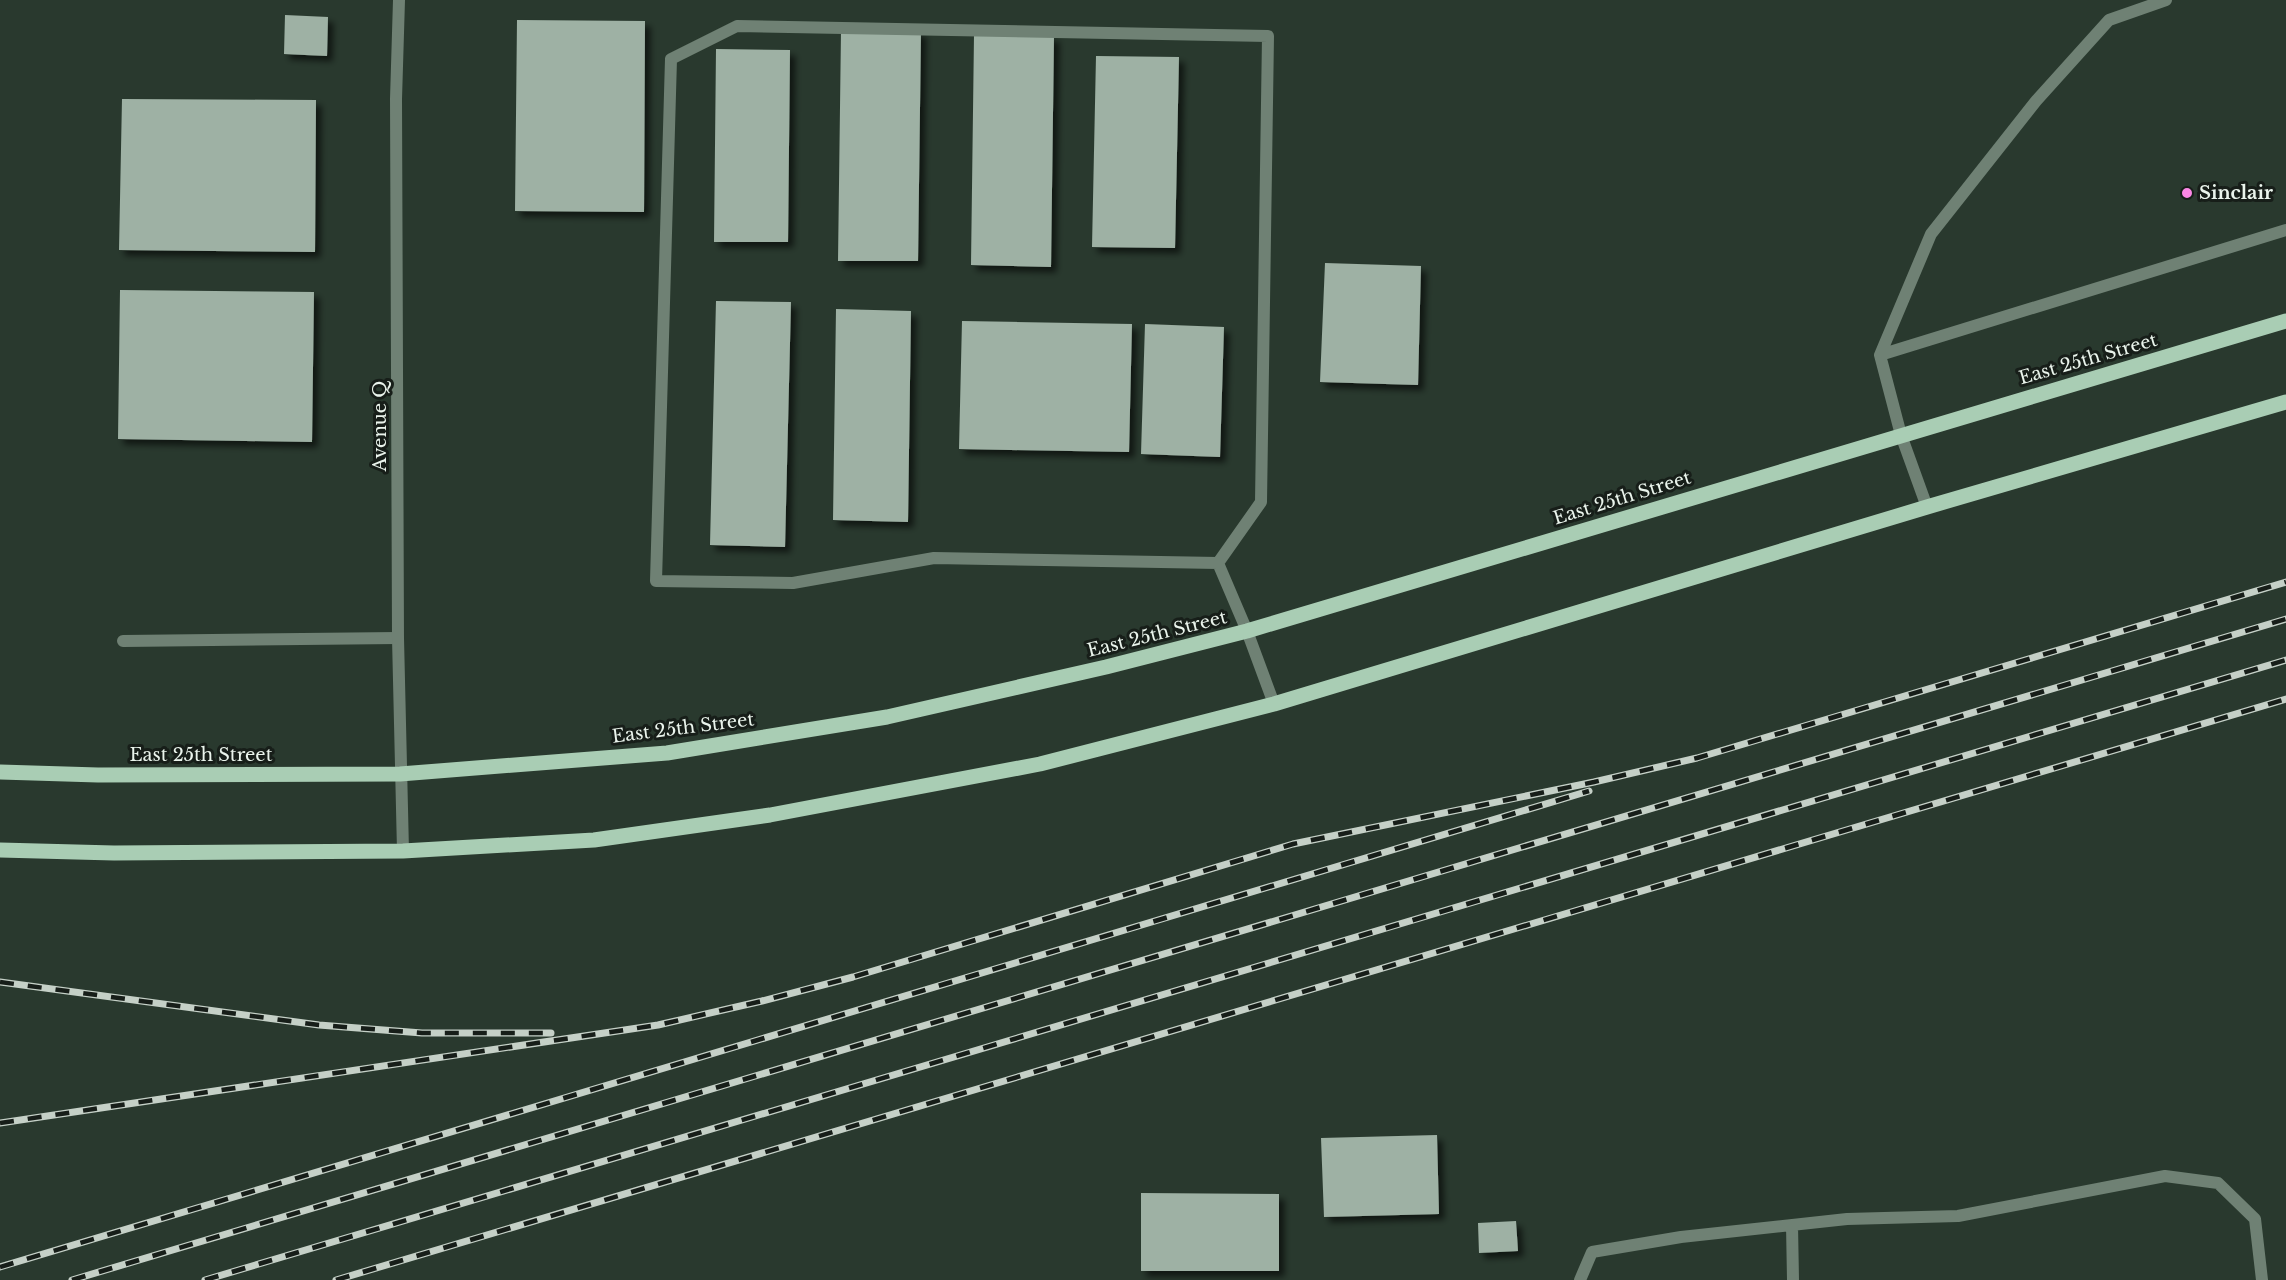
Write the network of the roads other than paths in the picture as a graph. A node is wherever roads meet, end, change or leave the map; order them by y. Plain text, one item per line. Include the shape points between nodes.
1 (399, 0) edge
2 (2166, 0) edge
3 (2286, 230) edge
4 (2286, 321) edge
5 (1880, 355) junction
6 (2286, 402) edge
7 (1900, 435) junction
8 (1927, 507) junction
9 (1218, 562) junction
10 (1247, 631) junction
11 (398, 638) junction
12 (123, 641) dead end
13 (1274, 704) junction
14 (0, 772) edge
15 (400, 774) junction
16 (0, 850) edge
17 (403, 851) junction
18 (1792, 1225) junction
19 (1580, 1280) edge
20 (1793, 1280) edge
21 (2262, 1280) edge

1 - 11 street, Avenue Q
2 - 5 street via 2109,20 2036,101 1931,234
3 - 5 street
4 - 7 main road, East 25th Street
5 - 7 street
6 - 8 main road
7 - 8 street
7 - 10 main road, East 25th Street
8 - 13 main road
9 - 9 street via 934,558 793,583 656,581 671,58 736,26 1268,36 1261,502
9 - 10 street
10 - 13 street
10 - 15 main road, East 25th Street via 887,717 667,753
11 - 12 street
11 - 15 street, Avenue Q
13 - 17 main road via 1040,764 770,814 594,840
14 - 15 main road, East 25th Street
15 - 17 street, Avenue Q
16 - 17 main road
18 - 19 street via 1681,1237 1593,1252
18 - 20 street
18 - 21 street via 1847,1219 1958,1216 2165,1176 2218,1183 2255,1219

